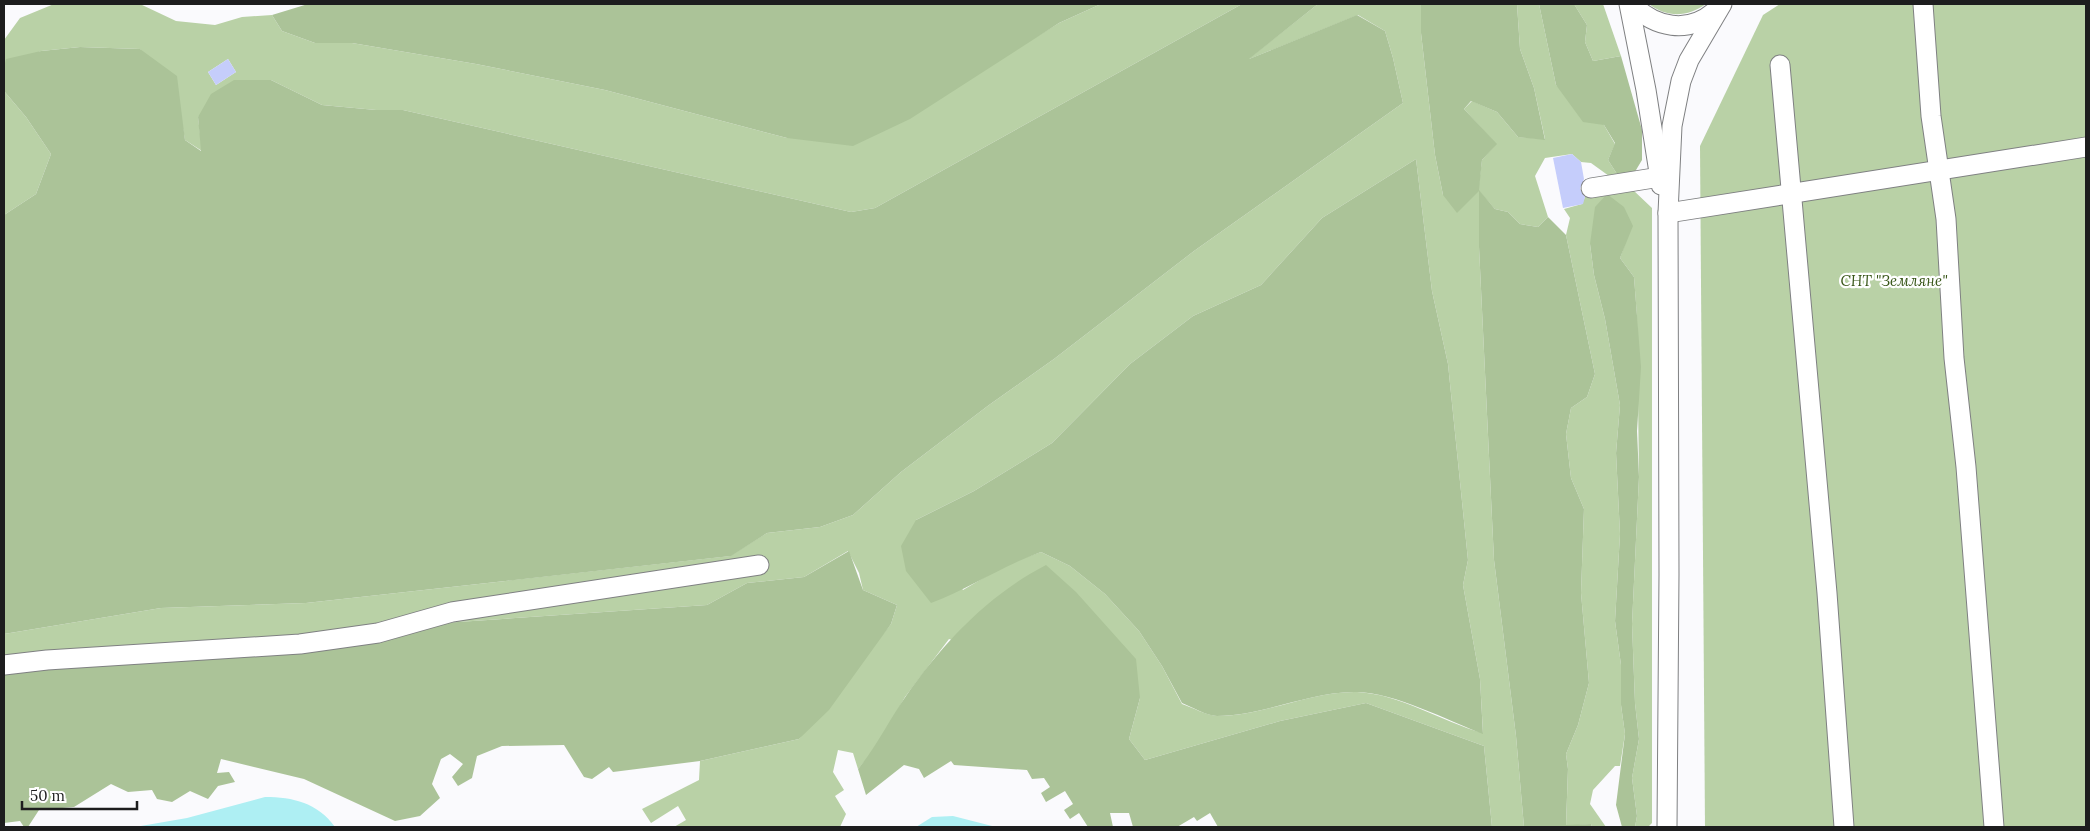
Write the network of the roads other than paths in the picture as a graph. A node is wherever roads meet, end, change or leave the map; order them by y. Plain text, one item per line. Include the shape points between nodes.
1 (1631, 4) edge
2 (1923, 4) edge
3 (1720, 7) edge
4 (1780, 65) dead end
5 (2086, 147) edge
6 (1940, 171) junction
7 (1660, 177) junction
8 (1591, 188) dead end
9 (1791, 195) junction
10 (1668, 213) junction
11 (759, 565) dead end
12 (4, 665) edge
13 (1667, 827) edge
14 (1844, 827) edge
15 (1994, 827) edge

1 - 3 street via 1653,21 1679,26 1700,22
1 - 7 street
2 - 6 street via 1931,116
3 - 10 street via 1697,43 1681,81 1672,126
4 - 9 street
5 - 6 street
6 - 9 street
6 - 15 street
7 - 8 street
7 - 10 street
9 - 10 street
9 - 14 street via 1827,593
10 - 13 street
11 - 12 street via 452,612 378,633 300,644

